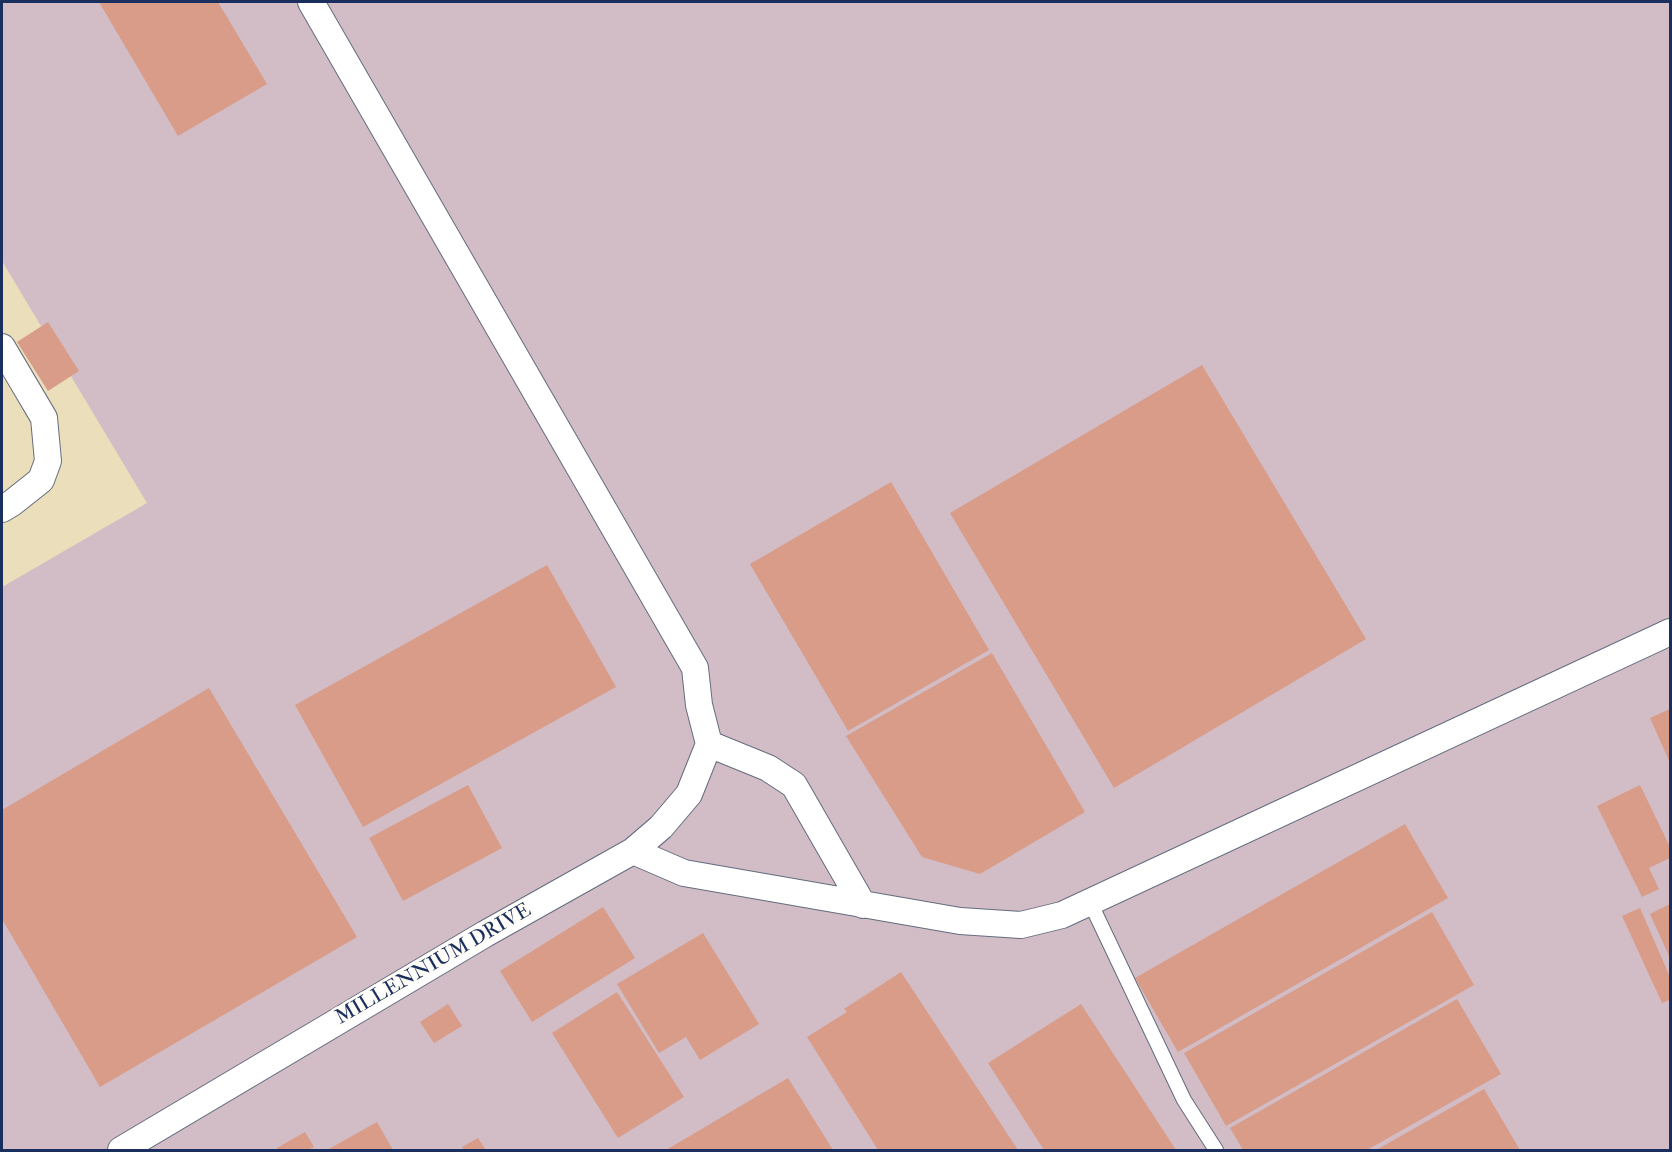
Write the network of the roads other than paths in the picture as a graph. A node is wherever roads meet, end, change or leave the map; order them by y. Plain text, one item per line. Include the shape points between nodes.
1 (311, 2) edge
2 (2, 347) edge
3 (2, 509) edge
4 (1671, 632) edge
5 (708, 744) junction
6 (633, 851) junction
7 (1090, 902) junction
8 (863, 905) junction
9 (121, 1150) edge
10 (1216, 1150) edge

1 - 5 street via 695,668
2 - 3 street via 44,418 48,461 41,480
4 - 7 street
5 - 6 street, MILLENNIUM DRIVE via 689,794 661,827
5 - 8 street via 768,768 794,785
6 - 8 street via 684,873
6 - 9 street, MILLENNIUM DRIVE
7 - 8 street via 1062,915 1021,925 960,921
7 - 10 lane via 1184,1101

